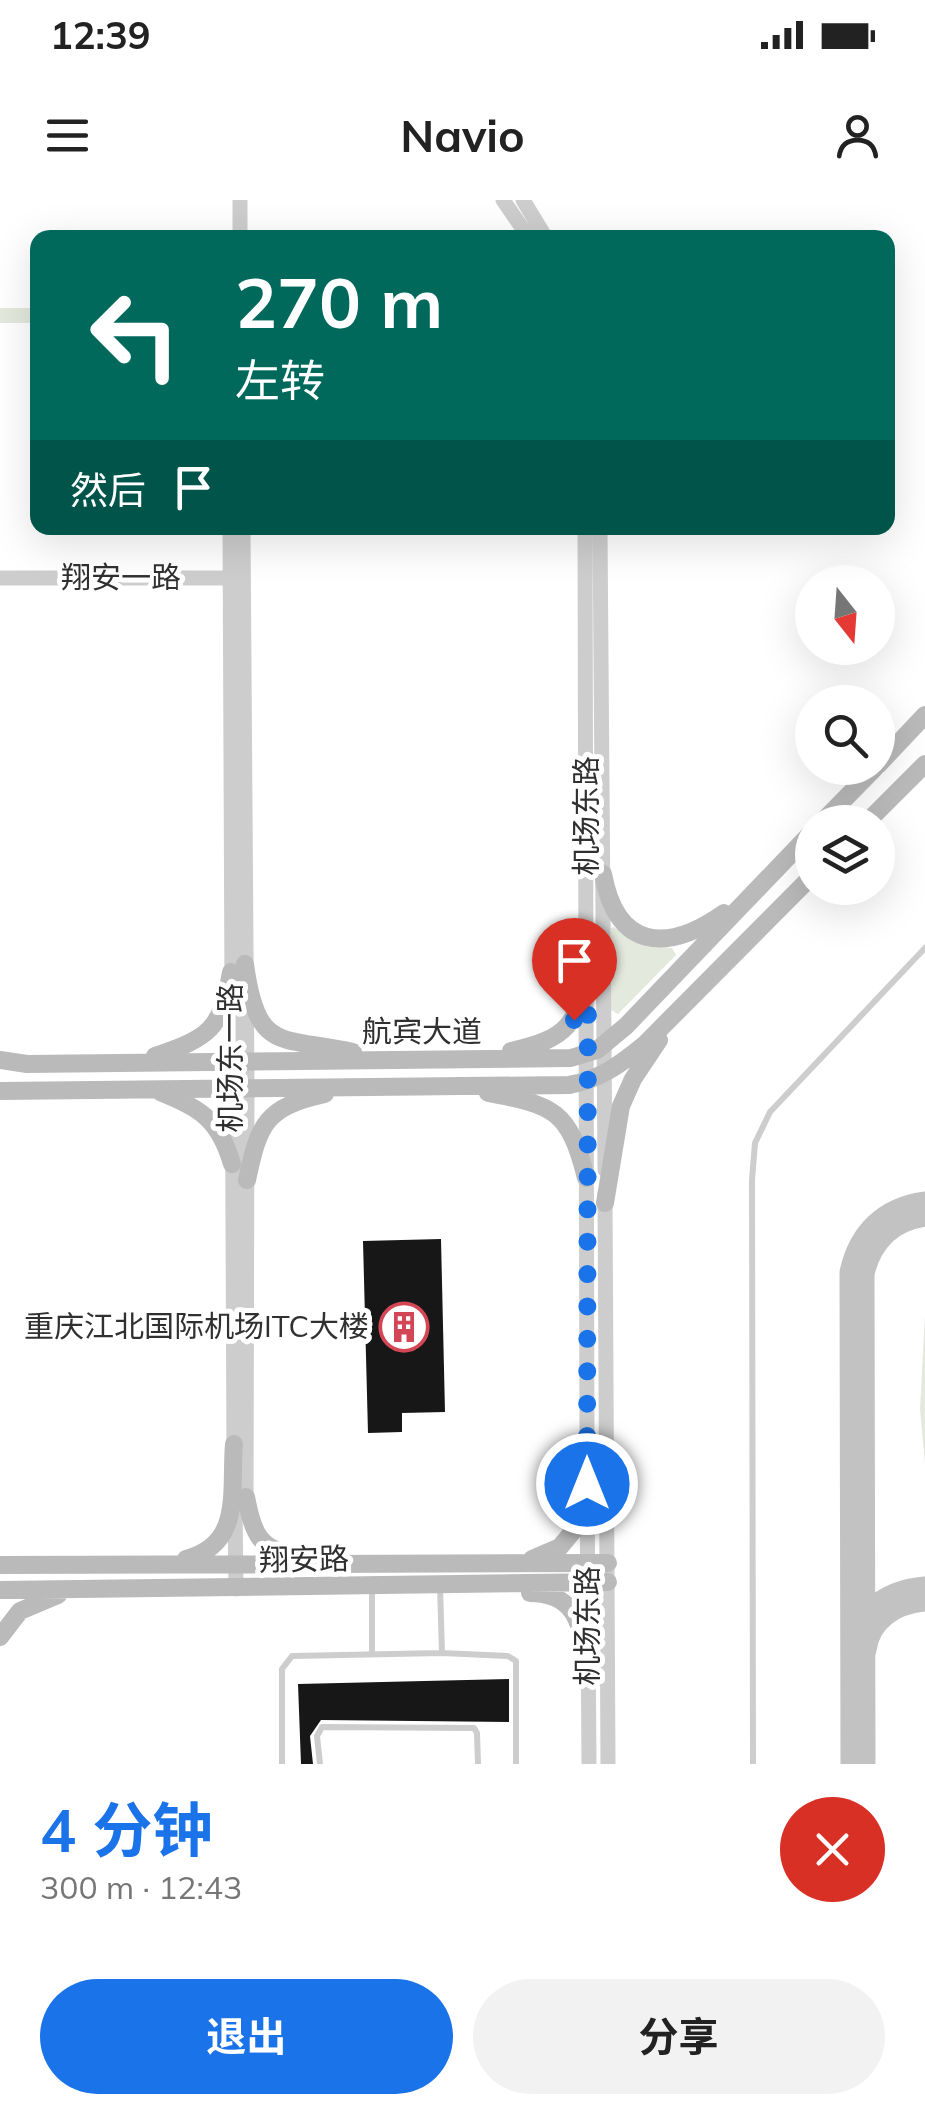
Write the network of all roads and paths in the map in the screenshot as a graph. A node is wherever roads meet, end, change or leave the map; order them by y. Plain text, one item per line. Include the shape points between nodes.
1 (230, 200) edge
2 (240, 200) edge
3 (503, 200) edge
4 (524, 200) edge
5 (230, 230) edge
6 (240, 230) edge
7 (524, 230) edge
8 (541, 230) edge
9 (231, 535) edge
10 (241, 535) edge
11 (586, 535) edge
12 (600, 535) edge
13 (0, 578) edge
14 (236, 578) junction
15 (925, 715) edge
16 (895, 746) edge
17 (925, 764) edge
18 (858, 785) edge
19 (838, 805) edge
20 (883, 805) edge
21 (795, 850) edge
22 (603, 874) junction
23 (757, 890) junction
24 (795, 893) edge
25 (925, 948) edge
26 (238, 968) junction
27 (588, 970) junction
28 (682, 1006) junction
29 (596, 1050) junction
30 (499, 1059) junction
31 (0, 1060) edge
32 (239, 1060) junction
33 (388, 1060) junction
34 (474, 1060) junction
35 (141, 1062) junction
36 (596, 1078) junction
37 (448, 1085) junction
38 (363, 1086) junction
39 (239, 1087) junction
40 (150, 1088) junction
41 (0, 1091) edge
42 (232, 1164) junction
43 (586, 1178) junction
44 (247, 1180) junction
45 (605, 1202) junction
46 (234, 1444) junction
47 (587, 1444) junction
48 (246, 1498) junction
49 (512, 1563) junction
50 (6, 1564) edge
51 (240, 1564) junction
52 (364, 1564) junction
53 (163, 1565) junction
54 (608, 1572) junction
55 (588, 1573) junction
56 (448, 1584) junction
57 (372, 1586) junction
58 (241, 1589) junction
59 (0, 1590) edge
60 (79, 1590) junction
61 (0, 1637) edge
62 (442, 1653) junction
63 (372, 1654) junction
64 (588, 1666) junction
65 (282, 1764) edge
66 (320, 1764) edge
67 (478, 1764) edge
68 (516, 1764) edge
69 (589, 1764) edge
70 (608, 1764) edge
71 (753, 1764) edge

1 - 5 street
2 - 6 street
3 - 7 street
4 - 8 street
9 - 14 street, 机场东一路
10 - 14 street, 机场东一路
11 - 27 street, 机场东路
12 - 22 street, 机场东路
13 - 14 street, 翔安一路
14 - 26 street, 机场东一路
15 - 16 main road
17 - 20 main road
18 - 19 main road
21 - 23 main road
22 - 23 main road via 618,918 659,939 695,932
22 - 29 street, 机场东路
23 - 29 main road
24 - 28 main road
25 - 71 lane via 770,1112 756,1143
26 - 32 street, 机场东一路
26 - 33 main road via 253,1008 279,1038
26 - 35 main road via 208,1031
27 - 29 street, 机场东路
27 - 34 main road via 578,1013 560,1034
28 - 36 main road via 644,1045
28 - 45 main road via 626,1092
29 - 30 main road, 航宾大道 via 571,1058
29 - 36 street, 机场东路
30 - 34 main road, 航宾大道
30 - 37 main road via 519,1066 521,1074
31 - 35 main road, 航宾大道
32 - 33 main road, 航宾大道
32 - 35 main road, 航宾大道
32 - 39 street, 机场东一路
33 - 34 main road, 航宾大道
36 - 37 main road, 航宾大道 via 569,1085
36 - 43 street, 机场东路
36 - 45 street, 机场东路
37 - 38 main road, 航宾大道
37 - 43 main road via 551,1110 574,1138
38 - 39 main road, 航宾大道
38 - 44 main road via 276,1110 256,1137
39 - 40 main road, 航宾大道
39 - 42 street, 机场东一路
39 - 44 street, 机场东一路
40 - 41 main road, 航宾大道
40 - 42 main road via 212,1122
42 - 46 street, 机场东一路
43 - 47 street, 机场东路
44 - 48 street, 机场东一路
45 - 54 street, 机场东路
46 - 51 street, 机场东一路
46 - 53 main road via 224,1535 208,1551
47 - 49 main road via 574,1530 548,1554
47 - 55 street, 机场东路
48 - 51 street, 机场东一路
48 - 52 main road via 257,1534 277,1552
49 - 52 main road, 翔安路
49 - 55 main road, 翔安路
50 - 53 main road, 翔安路
51 - 52 main road, 翔安路
51 - 53 main road, 翔安路
51 - 58 street, 机场东一路
54 - 55 main road, 翔安路
54 - 70 street, 机场东路
55 - 56 main road, 翔安路
55 - 64 street, 机场东路
56 - 57 main road, 翔安路
56 - 62 lane
56 - 64 main road via 560,1598 578,1622
57 - 58 main road, 翔安路
57 - 63 lane
58 - 60 main road, 翔安路
59 - 60 main road, 翔安路
60 - 61 main road via 33,1603
62 - 63 lane
62 - 68 lane via 516,1661
63 - 65 lane via 286,1660
64 - 69 street, 机场东路
66 - 67 lane via 320,1728 376,1727 474,1728

